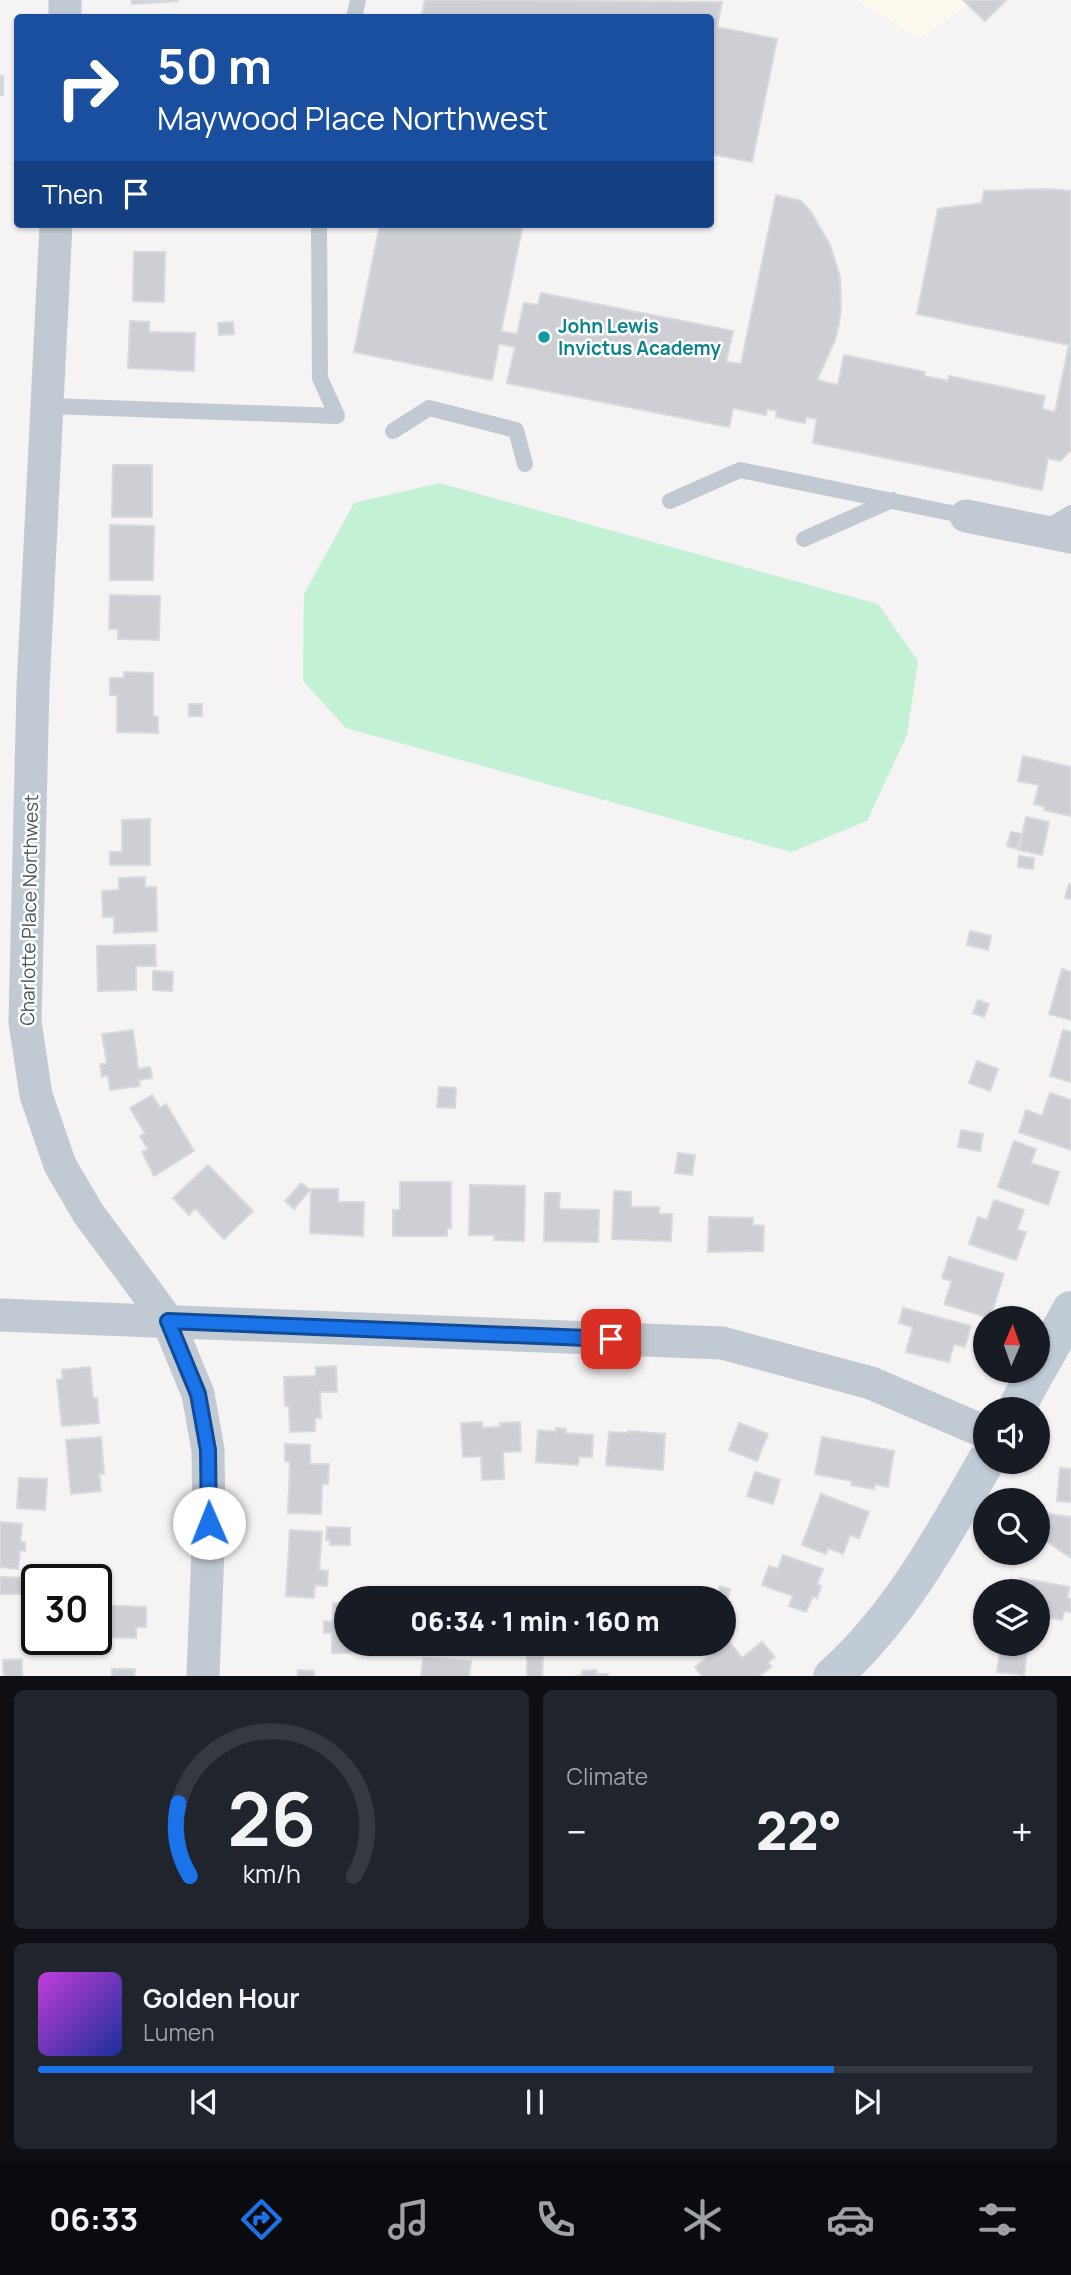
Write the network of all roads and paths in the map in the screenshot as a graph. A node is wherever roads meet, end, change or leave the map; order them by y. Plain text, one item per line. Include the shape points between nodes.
1 (56, 228) edge
2 (319, 228) edge
3 (49, 406) junction
4 (393, 430) dead end
5 (525, 464) dead end
6 (892, 500) junction
7 (670, 501) dead end
8 (1071, 513) edge
9 (966, 516) joint
10 (1057, 533) edge
11 (804, 539) dead end
12 (1071, 1310) edge
13 (0, 1315) edge
14 (168, 1321) junction
15 (1050, 1347) edge
16 (973, 1427) edge
17 (978, 1474) edge
18 (203, 1676) edge
19 (832, 1676) edge

1 - 3 street, Charlotte Place Northwest
2 - 3 lane via 320,378 337,416
3 - 14 street, Charlotte Place Northwest via 33,687 25,1022 36,1095 60,1165 88,1213
4 - 5 lane via 429,408 516,430
6 - 7 lane via 740,470
6 - 9 lane
6 - 11 lane
8 - 10 lane
9 - 10 street
12 - 15 street
13 - 14 street
14 - 16 street via 722,1343 871,1383
14 - 18 street, Charlotte Place Northwest via 198,1394 208,1450
17 - 19 street via 924,1568 857,1654

